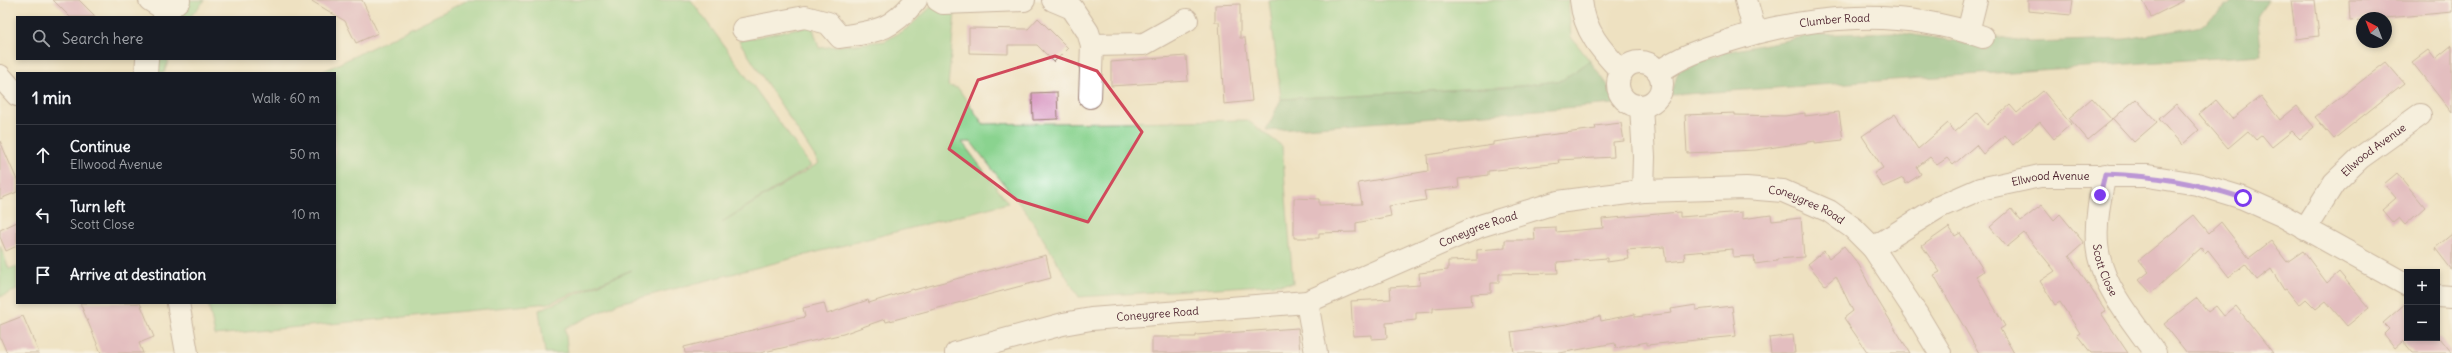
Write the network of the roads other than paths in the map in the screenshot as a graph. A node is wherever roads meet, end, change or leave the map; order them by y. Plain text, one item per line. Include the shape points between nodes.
1 (916, 0) edge
2 (938, 0) edge
3 (1024, 0) edge
4 (1052, 0) edge
5 (1746, 0) edge
6 (1976, 0) edge
7 (1582, 9) edge
8 (1187, 20) dead end
9 (743, 29) dead end
10 (1755, 32) junction
11 (1092, 45) junction
12 (147, 60) edge
13 (146, 72) edge
14 (1622, 72) junction
15 (1660, 72) junction
16 (0, 76) edge
17 (16, 94) edge
18 (1090, 96) dead end
19 (1641, 106) junction
20 (2420, 115) dead end
21 (2105, 174) junction
22 (1643, 191) junction
23 (2306, 229) junction
24 (1873, 248) junction
25 (2404, 283) edge
26 (2440, 296) edge
27 (2452, 297) edge
28 (1307, 302) junction
29 (178, 304) edge
30 (187, 353) edge
31 (956, 353) edge
32 (1316, 353) edge
33 (1940, 353) edge
34 (2155, 353) edge

1 - 9 street via 902,17 880,31 840,37 828,23 805,18
2 - 3 street via 943,3
4 - 11 street via 1072,8 1088,32
5 - 10 street
6 - 10 street, Clumber Road via 1976,34 1923,22 1862,16 1819,20
7 - 14 street via 1595,43
8 - 11 street via 1144,44
10 - 15 street, Clumber Road via 1688,54
11 - 18 street
12 - 13 street
14 - 15 street via 1627,66 1639,62 1650,64
14 - 19 street via 1619,92 1628,102
15 - 19 street via 1662,82 1658,96
16 - 17 street
19 - 22 street
20 - 23 street, Ellwood Avenue via 2360,158 2334,183
21 - 23 street, Ellwood Avenue via 2148,176 2197,184 2243,198
21 - 24 street, Ellwood Avenue via 2040,176 1980,190 1939,208
21 - 34 street, Scott Close via 2098,224 2099,257 2111,289
22 - 24 street, Coneygree Road via 1746,188 1783,191 1829,211 1853,228
22 - 28 street, Coneygree Road via 1558,202 1480,226
23 - 25 street, Ellwood Avenue
24 - 33 street, Coneygree Road
26 - 27 street
28 - 31 street, Coneygree Road via 1091,319
28 - 32 street
29 - 30 street

